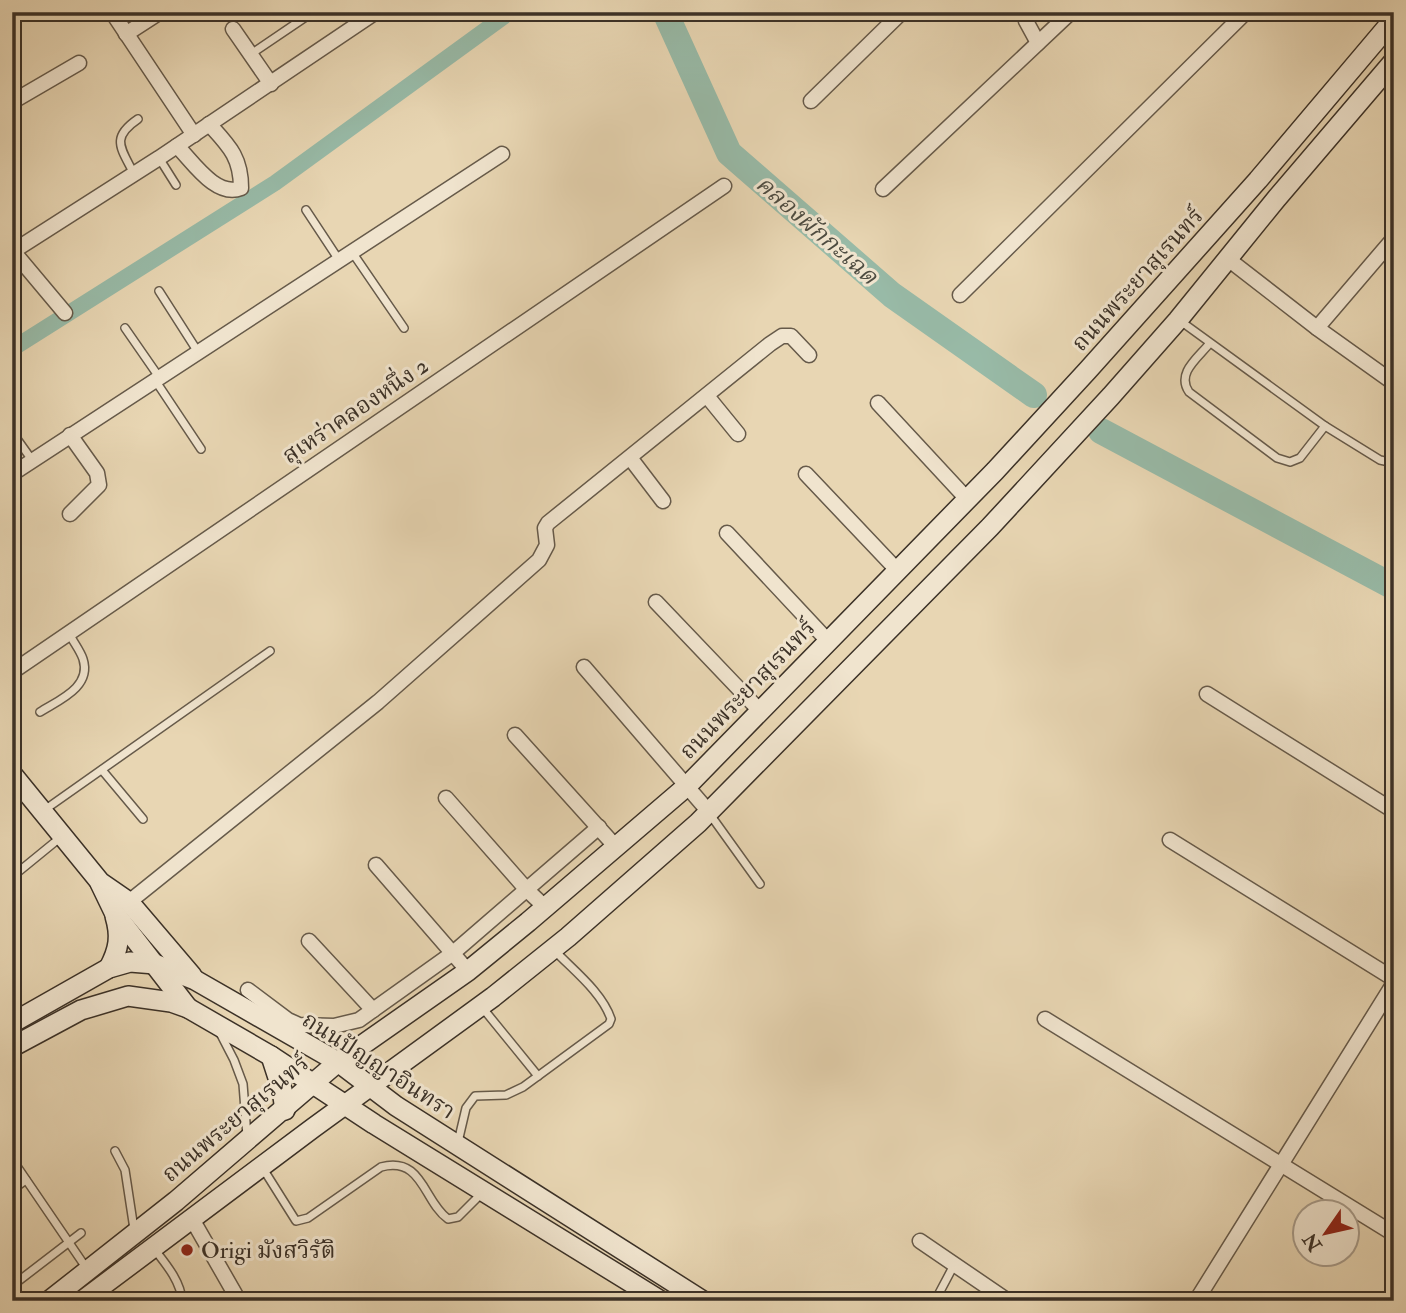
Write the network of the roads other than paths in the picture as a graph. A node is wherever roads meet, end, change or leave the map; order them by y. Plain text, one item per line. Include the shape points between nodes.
1 (112, 12) edge
2 (160, 12) edge
3 (313, 12) edge
4 (376, 12) edge
5 (902, 12) edge
6 (1024, 12) edge
7 (1071, 12) edge
8 (1245, 12) edge
9 (1394, 19) edge
10 (233, 29) dead end
11 (127, 34) junction
12 (1038, 43) junction
13 (251, 55) junction
14 (1394, 61) edge
15 (79, 63) dead end
16 (271, 84) junction
17 (811, 101) dead end
18 (12, 102) edge
19 (138, 119) dead end
20 (209, 124) junction
21 (194, 135) junction
22 (177, 146) junction
23 (502, 154) dead end
24 (159, 158) junction
25 (134, 174) junction
26 (176, 185) dead end
27 (724, 186) dead end
28 (883, 189) dead end
29 (306, 210) dead end
30 (1394, 238) edge
31 (13, 251) edge
32 (346, 256) junction
33 (1228, 259) junction
34 (159, 291) dead end
35 (960, 295) dead end
36 (65, 313) dead end
37 (1178, 320) junction
38 (125, 328) dead end
39 (404, 328) dead end
40 (1317, 328) junction
41 (1210, 343) junction
42 (198, 352) junction
43 (809, 355) dead end
44 (157, 379) junction
45 (1394, 383) edge
46 (707, 396) junction
47 (878, 403) dead end
48 (1325, 426) junction
49 (12, 432) edge
50 (738, 433) dead end
51 (70, 435) junction
52 (201, 449) dead end
53 (631, 459) junction
54 (32, 461) junction
55 (1394, 463) edge
56 (12, 474) edge
57 (806, 474) dead end
58 (967, 499) junction
59 (663, 500) dead end
60 (70, 514) dead end
61 (727, 533) dead end
62 (898, 570) junction
63 (656, 602) dead end
64 (69, 633) junction
65 (828, 641) junction
66 (270, 650) dead end
67 (584, 667) dead end
68 (12, 672) edge
69 (1207, 694) dead end
70 (760, 711) junction
71 (40, 712) dead end
72 (515, 735) dead end
73 (102, 769) junction
74 (12, 775) edge
75 (687, 786) junction
76 (446, 798) dead end
77 (1394, 811) edge
78 (43, 812) junction
79 (709, 812) junction
80 (143, 819) dead end
81 (598, 827) junction
82 (62, 836) junction
83 (1170, 841) dead end
84 (616, 847) junction
85 (376, 865) dead end
86 (12, 877) edge
87 (760, 884) dead end
88 (527, 890) junction
89 (122, 907) junction
90 (545, 907) junction
91 (309, 941) dead end
92 (553, 949) junction
93 (453, 953) junction
94 (155, 964) junction
95 (109, 968) junction
96 (468, 971) junction
97 (1394, 981) edge
98 (200, 983) junction
99 (248, 990) dead end
100 (481, 1006) junction
101 (188, 1008) junction
102 (373, 1010) junction
103 (1045, 1019) dead end
104 (12, 1023) edge
105 (215, 1024) junction
106 (12, 1048) edge
107 (271, 1056) junction
108 (338, 1062) junction
109 (406, 1062) junction
110 (538, 1076) junction
111 (314, 1083) junction
112 (370, 1088) junction
113 (346, 1105) junction
114 (396, 1106) junction
115 (285, 1110) junction
116 (374, 1124) junction
117 (313, 1128) junction
118 (247, 1141) junction
119 (458, 1146) junction
120 (115, 1151) dead end
121 (12, 1159) edge
122 (1281, 1163) junction
123 (261, 1167) junction
124 (26, 1180) junction
125 (12, 1190) edge
126 (484, 1191) junction
127 (192, 1219) junction
128 (81, 1233) dead end
129 (134, 1233) junction
130 (1394, 1234) edge
131 (920, 1241) dead end
132 (69, 1243) junction
133 (153, 1248) junction
134 (954, 1265) junction
135 (88, 1270) junction
136 (12, 1286) edge
137 (49, 1301) edge
138 (82, 1301) edge
139 (182, 1301) edge
140 (239, 1301) edge
141 (661, 1301) edge
142 (703, 1301) edge
143 (935, 1301) edge
144 (1008, 1301) edge
145 (1196, 1301) edge

1 - 11 street
2 - 11 street
3 - 13 lane
4 - 16 street
5 - 17 street
6 - 12 street
7 - 12 street
8 - 35 street
9 - 58 street, ถนนพระยาสุเรนทร์ via 1172,278
10 - 13 street
11 - 21 street
12 - 28 street
13 - 16 street
14 - 33 street
15 - 18 street
16 - 20 street
19 - 25 lane via 119,139
20 - 21 street
20 - 22 street via 237,159 241,188 218,187
21 - 22 street
22 - 24 street
23 - 32 street
24 - 25 street
24 - 26 lane
25 - 31 street
27 - 64 street, สุเหร่าคลองหนึ่ง 2
29 - 32 lane
30 - 40 street
31 - 36 street
32 - 39 lane
32 - 42 street
33 - 37 street
33 - 40 street
34 - 42 lane
37 - 41 lane
37 - 79 street via 990,527
38 - 44 lane
40 - 45 street
41 - 48 lane
41 - 48 lane via 1185,373 1184,384 1277,458 1290,462 1300,458
42 - 44 street
43 - 46 street via 796,339 782,336
44 - 51 street
44 - 52 lane
46 - 50 street
46 - 53 street
47 - 58 street
48 - 55 lane via 1380,460
49 - 54 lane
51 - 54 street
51 - 60 street via 99,485
53 - 59 street
53 - 89 street via 548,523 545,552 532,567 378,702
54 - 56 street
57 - 62 street
58 - 62 street, ถนนพระยาสุเรนทร์
61 - 65 street
62 - 65 street, ถนนพระยาสุเรนทร์
63 - 70 street
64 - 68 street, สุเหร่าคลองหนึ่ง 2
64 - 71 lane via 83,659 82,681
65 - 70 street, ถนนพระยาสุเรนทร์
66 - 73 lane
67 - 75 street
69 - 77 street
70 - 75 street, ถนนพระยาสุเรนทร์
72 - 81 street
73 - 78 lane
73 - 80 lane
74 - 78 street
75 - 79 street
75 - 84 street, ถนนพระยาสุเรนทร์
76 - 88 street
78 - 82 street
79 - 87 lane
79 - 92 street
81 - 84 street
81 - 88 street
82 - 86 lane
82 - 89 street
83 - 97 street
84 - 90 street, ถนนพระยาสุเรนทร์
85 - 93 street
88 - 90 street
88 - 93 street
89 - 94 street
89 - 95 street via 117,953
89 - 98 street
90 - 96 street, ถนนพระยาสุเรนทร์
91 - 102 street
92 - 100 street
92 - 110 lane via 600,998 611,1019
93 - 96 street
93 - 102 street
94 - 95 street, ถนนปัญญาอินทรา via 130,962
94 - 98 street, ถนนปัญญาอินทรา
94 - 101 street
95 - 104 street, ถนนปัญญาอินทรา
96 - 108 street, ถนนพระยาสุเรนทร์
97 - 122 street
98 - 101 street via 196,1003
98 - 108 street, ถนนปัญญาอินทรา
99 - 102 street via 299,1025 345,1025
100 - 109 street
100 - 110 lane
101 - 105 street
101 - 106 street via 128,996 81,1010
103 - 122 street
105 - 107 street
105 - 118 lane via 243,1084
107 - 111 street
107 - 115 street
108 - 111 street, ถนนพระยาสุเรนทร์
108 - 112 street, ถนนปัญญาอินทรา
109 - 112 street
109 - 114 street
110 - 119 lane via 506,1095 475,1096 466,1108
111 - 113 street
111 - 115 street, ถนนพระยาสุเรนทร์
112 - 113 street
112 - 114 street, ถนนปัญญาอินทรา
113 - 116 street
113 - 117 street
114 - 119 street, ถนนปัญญาอินทรา
115 - 118 street, ถนนพระยาสุเรนทร์
116 - 117 street via 350,1121
116 - 126 street
117 - 123 street
118 - 129 street, ถนนพระยาสุเรนทร์
119 - 142 street, ถนนปัญญาอินทรา
120 - 129 lane via 125,1170
121 - 124 lane
122 - 130 street
122 - 145 street
123 - 126 lane via 296,1221 309,1218 388,1165 403,1166 416,1174 448,1219 458,1217
123 - 127 street
124 - 125 lane
124 - 132 lane
126 - 141 street
127 - 133 street
127 - 140 street
128 - 132 lane
129 - 135 street, ถนนพระยาสุเรนทร์
131 - 134 street
132 - 135 lane
132 - 136 lane
133 - 138 street
133 - 139 lane via 167,1266
134 - 143 lane
134 - 144 street
135 - 137 street, ถนนพระยาสุเรนทร์

